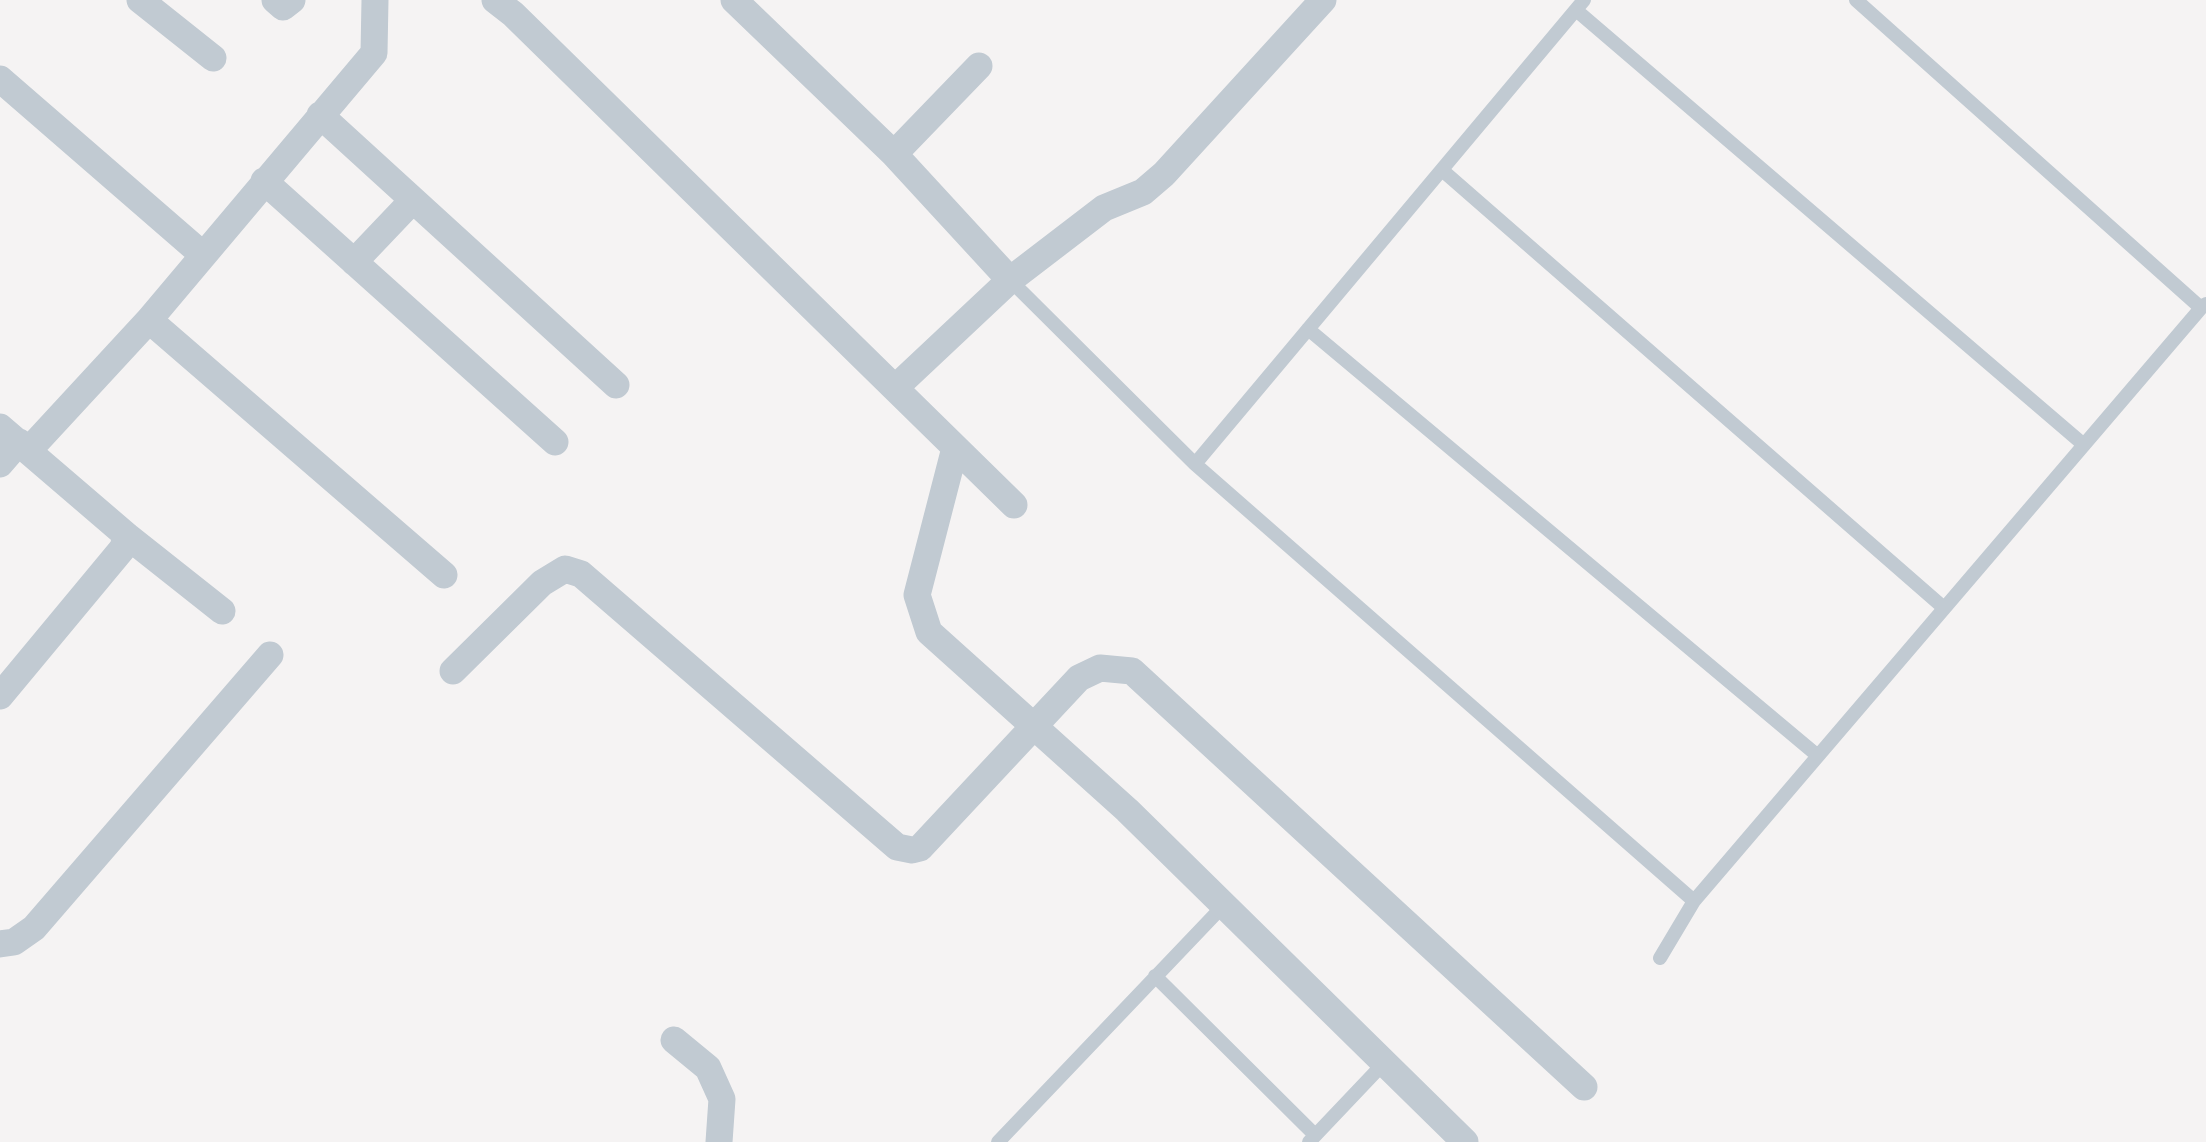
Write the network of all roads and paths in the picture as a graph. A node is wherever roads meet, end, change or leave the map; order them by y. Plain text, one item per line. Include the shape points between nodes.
1 (140, 0) edge
2 (275, 0) edge
3 (292, 0) edge
4 (375, 0) edge
5 (734, 0) edge
6 (1323, 0) edge
7 (1856, 0) edge
8 (512, 5) edge
9 (1580, 5) edge
10 (213, 58) dead end
11 (980, 66) dead end
12 (0, 80) edge
13 (320, 115) junction
14 (894, 154) junction
15 (1442, 170) junction
16 (264, 182) junction
17 (413, 200) junction
18 (203, 255) junction
19 (354, 262) junction
20 (1010, 280) junction
21 (2204, 306) edge
22 (149, 320) junction
23 (1308, 328) junction
24 (616, 385) dead end
25 (894, 388) junction
26 (16, 440) edge
27 (555, 442) dead end
28 (2084, 445) junction
29 (955, 448) junction
30 (0, 464) edge
31 (1195, 464) junction
32 (1014, 505) dead end
33 (126, 535) junction
34 (444, 575) dead end
35 (1944, 608) junction
36 (222, 611) dead end
37 (270, 655) dead end
38 (453, 671) dead end
39 (0, 696) edge
40 (1033, 725) junction
41 (1818, 756) junction
42 (1694, 901) junction
43 (1224, 905) junction
44 (0, 944) edge
45 (1660, 958) dead end
46 (1155, 976) junction
47 (674, 1040) dead end
48 (1384, 1063) junction
49 (1584, 1087) dead end
50 (1312, 1139) edge
51 (719, 1142) edge
52 (998, 1142) edge
53 (1465, 1142) edge

1 - 10 street
2 - 3 street via 283,7
4 - 13 street via 374,53
5 - 14 street
6 - 20 street via 1157,180 1143,192 1104,208
7 - 21 lane
8 - 25 street
9 - 15 lane
9 - 28 lane
11 - 14 street
12 - 18 street
13 - 16 street
13 - 17 street
14 - 20 street
15 - 23 lane
15 - 35 lane
16 - 18 street
16 - 19 street
17 - 19 street
17 - 24 street
18 - 22 street
19 - 27 street
20 - 25 street
20 - 31 lane
21 - 28 lane
22 - 26 street
22 - 34 street
23 - 31 lane
23 - 41 lane
25 - 29 street
26 - 30 street
26 - 33 street
28 - 35 lane
29 - 32 street
29 - 40 street via 917,595 921,612 928,632
31 - 42 lane
33 - 36 street
33 - 39 street via 123,548
35 - 41 lane
37 - 44 street via 34,928 15,942
38 - 40 street via 542,583 566,569 581,574 897,847 912,850 920,848
40 - 43 street
40 - 49 street via 1079,678 1100,668 1132,671
41 - 42 lane
42 - 45 lane
43 - 46 lane
43 - 48 street
46 - 50 lane
46 - 52 lane
47 - 51 street via 708,1068 713,1078 722,1100
48 - 50 lane
48 - 53 street

